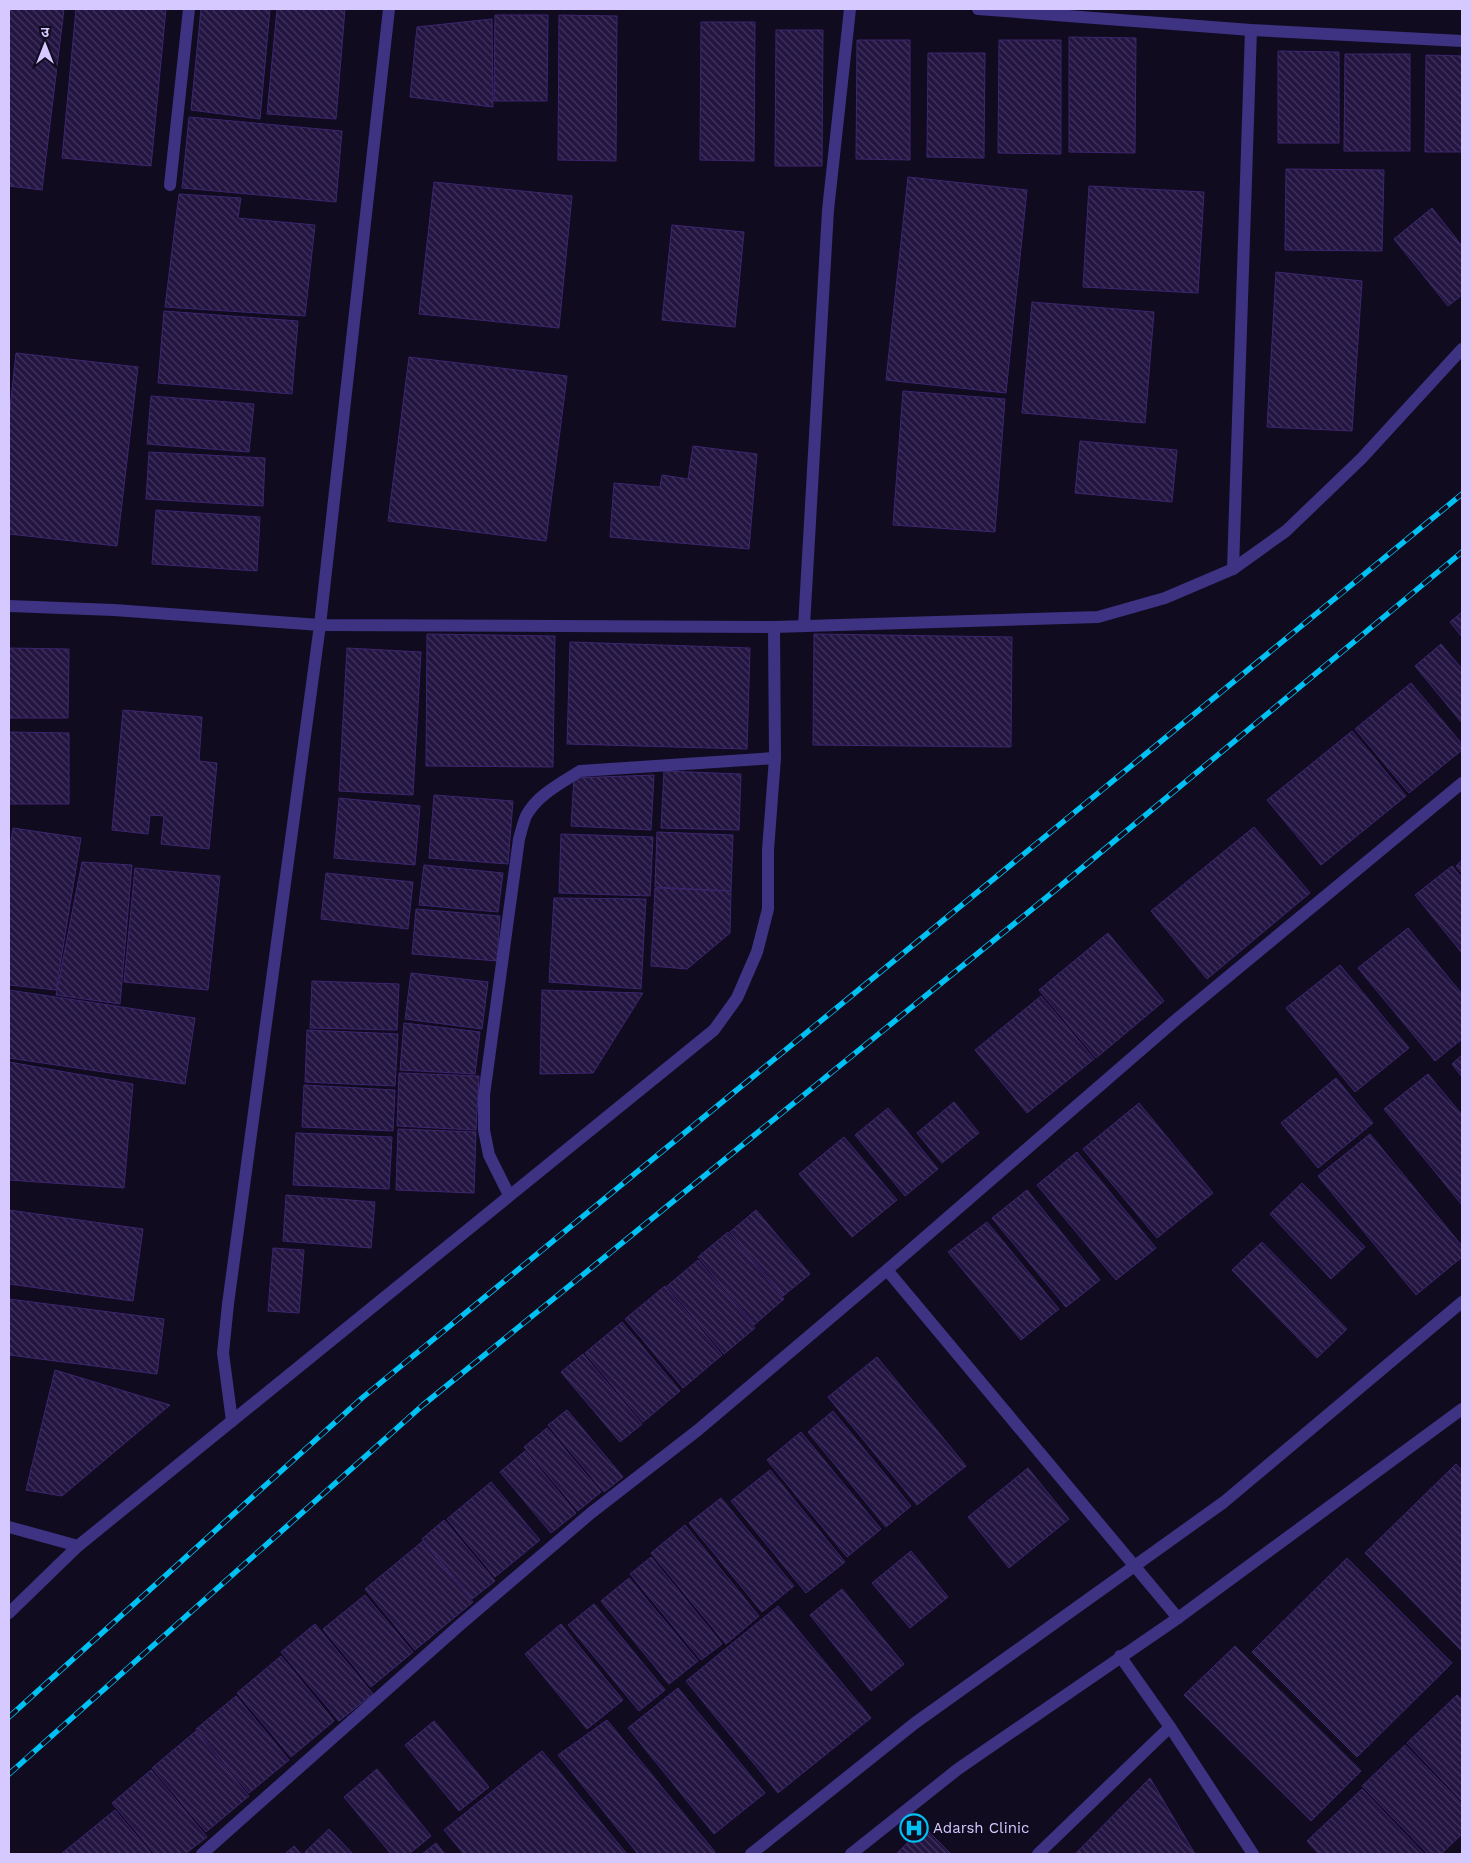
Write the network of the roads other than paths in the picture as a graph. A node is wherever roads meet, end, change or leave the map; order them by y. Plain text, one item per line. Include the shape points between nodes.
1 (189, 9) edge
2 (389, 9) edge
3 (850, 9) edge
4 (978, 9) edge
5 (1251, 30) junction
6 (1462, 41) edge
7 (170, 185) dead end
8 (1462, 349) edge
9 (1233, 569) junction
10 (9, 606) edge
11 (320, 625) junction
12 (804, 626) junction
13 (774, 627) junction
14 (775, 758) junction
15 (1462, 783) edge
16 (510, 1195) junction
17 (887, 1270) junction
18 (1462, 1302) edge
19 (1462, 1409) edge
20 (232, 1421) junction
21 (9, 1527) edge
22 (78, 1546) junction
23 (1135, 1565) junction
24 (9, 1613) edge
25 (1178, 1618) junction
26 (1120, 1656) junction
27 (1170, 1727) junction
28 (202, 1854) edge
29 (751, 1854) edge
30 (851, 1854) edge
31 (1038, 1854) edge
32 (1253, 1854) edge

1 - 7 street
2 - 11 street
3 - 12 street via 828,210
4 - 5 street
5 - 6 street
5 - 9 street
8 - 9 street via 1362,458 1286,531
9 - 12 street via 1166,598 1098,617
10 - 11 street
11 - 13 street
11 - 20 street via 228,1304 223,1353
12 - 13 street
13 - 14 street
14 - 16 street via 768,850 768,909 757,952 737,998 714,1030
14 - 16 street via 580,770 537,802 526,816 519,839 484,1096 484,1130 489,1155
15 - 17 street via 1178,1018
16 - 20 street
17 - 23 street
17 - 28 street via 698,1430 570,1531
18 - 23 street via 1224,1502
19 - 25 street
20 - 22 street
21 - 22 street
22 - 24 street
23 - 25 street
23 - 29 street via 914,1724
25 - 26 street
26 - 27 street
26 - 30 street via 958,1769
27 - 31 street
27 - 32 street

